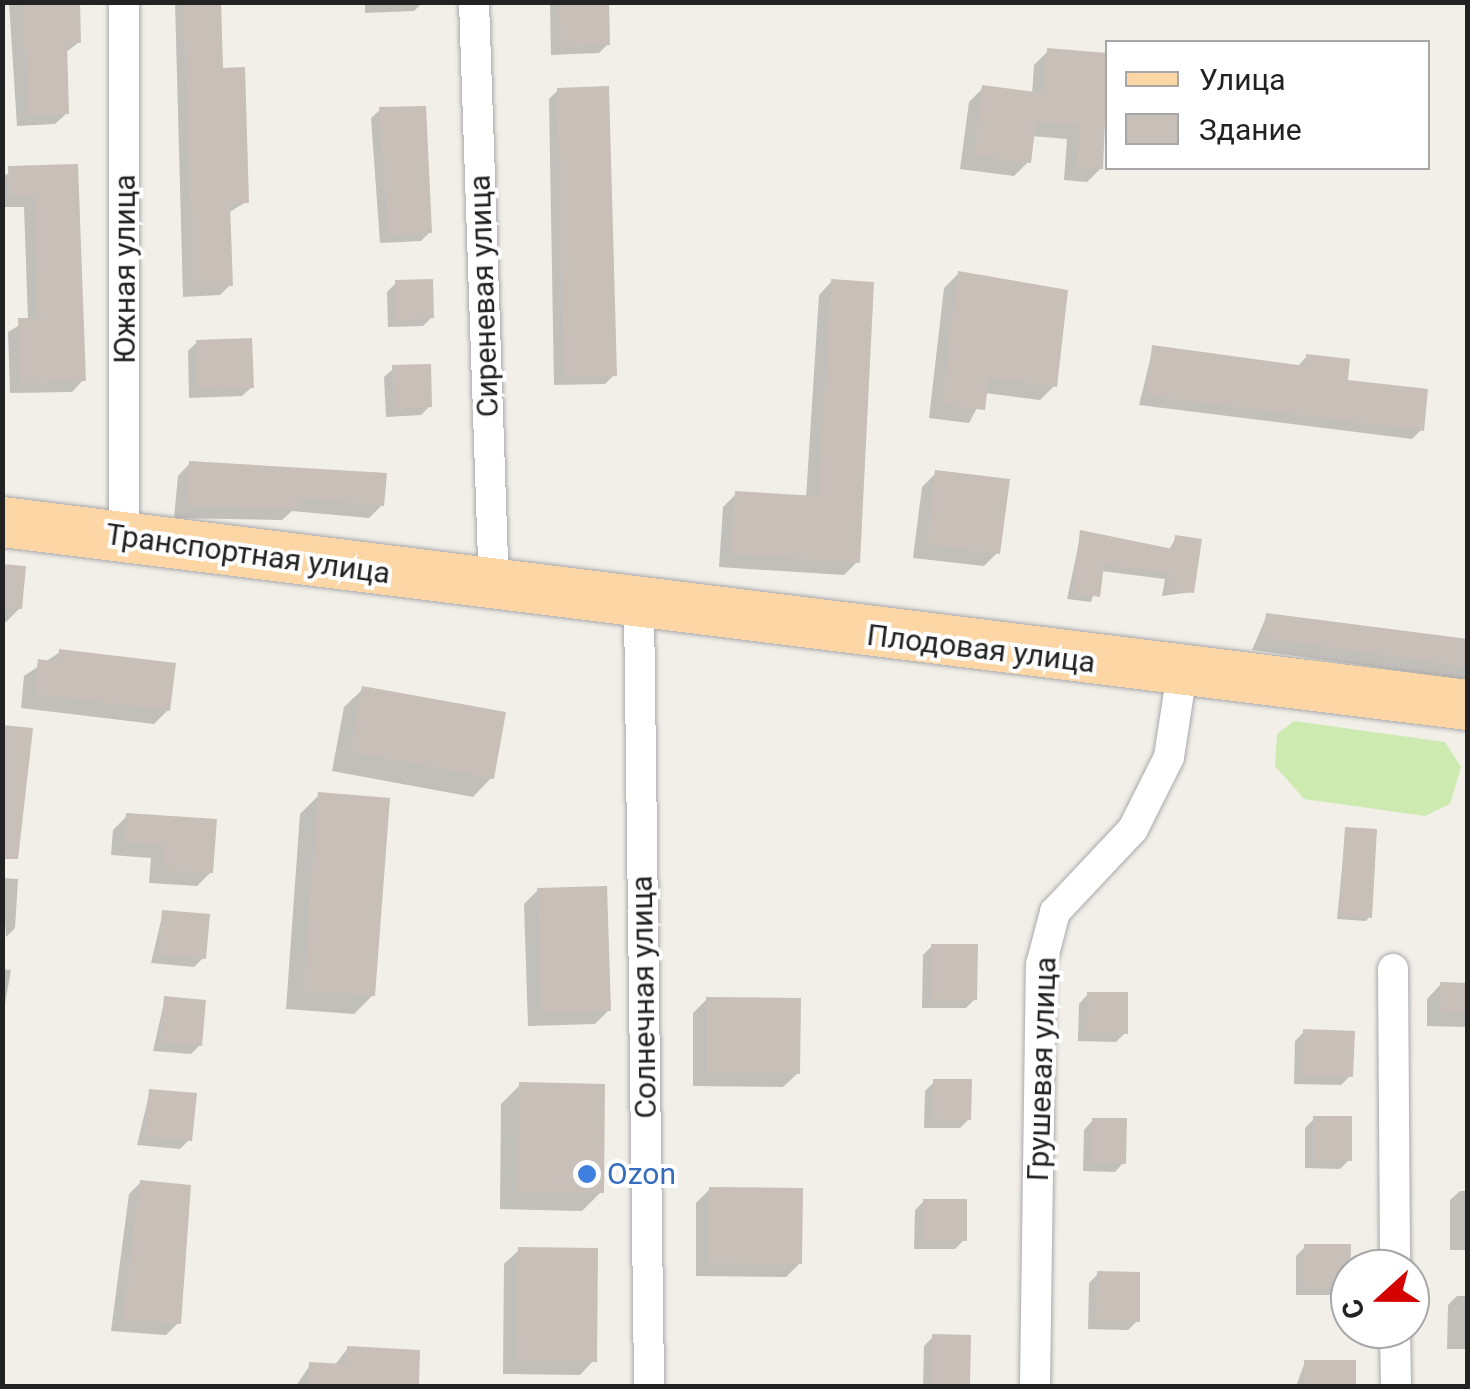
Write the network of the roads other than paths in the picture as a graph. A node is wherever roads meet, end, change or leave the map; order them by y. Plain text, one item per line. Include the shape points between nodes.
1 (124, 2) edge
2 (474, 2) edge
3 (2, 522) edge
4 (124, 536) junction
5 (494, 589) junction
6 (639, 606) junction
7 (1182, 674) junction
8 (1468, 705) edge
9 (1393, 969) dead end
10 (1395, 1249) edge
11 (1395, 1349) edge
12 (649, 1386) edge
13 (1035, 1386) edge
14 (1396, 1386) edge

1 - 4 street, Южная улица
2 - 5 street, Сиреневая улица
3 - 4 main road, Транспортная улица
4 - 5 main road, Транспортная улица
5 - 6 main road, Плодовая улица
6 - 7 main road, Плодовая улица
6 - 12 street, Солнечная улица
7 - 8 main road, Плодовая улица
7 - 13 street, Грушевая улица via 1170,757 1134,829 1055,912 1040,965
9 - 10 street
11 - 14 street

